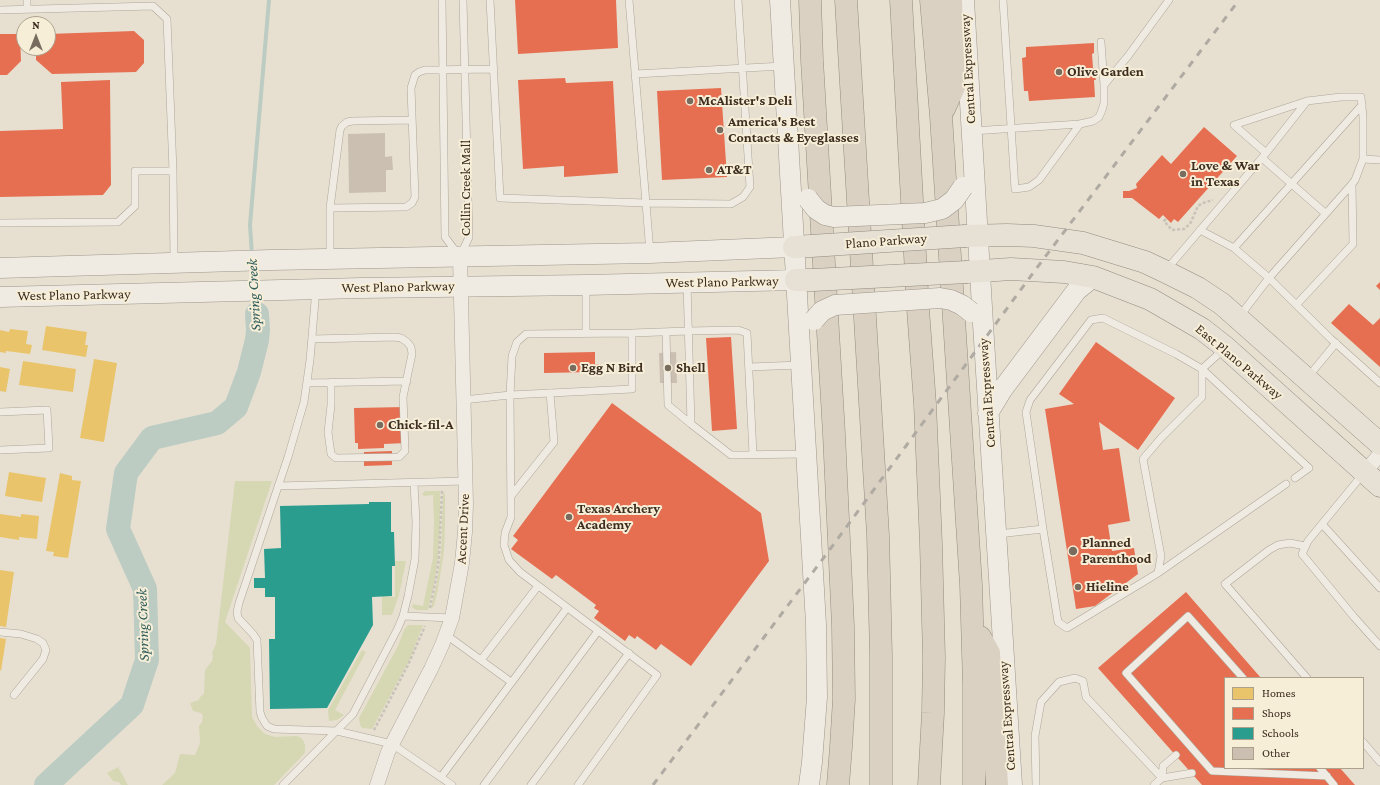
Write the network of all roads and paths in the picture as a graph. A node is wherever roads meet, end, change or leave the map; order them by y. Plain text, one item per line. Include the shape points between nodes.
1 (27, 0) edge
2 (442, 0) edge
3 (463, 0) edge
4 (490, 0) edge
5 (629, 0) edge
6 (738, 0) edge
7 (780, 0) edge
8 (810, 0) edge
9 (846, 0) edge
10 (901, 0) edge
11 (931, 0) edge
12 (951, 0) edge
13 (964, 0) edge
14 (1003, 0) edge
15 (1169, 0) edge
16 (27, 9) junction
17 (0, 10) edge
18 (1101, 42) dead end
19 (784, 66) junction
20 (742, 68) junction
21 (443, 69) junction
22 (494, 69) junction
23 (464, 70) junction
24 (635, 74) junction
25 (1104, 85) junction
26 (1307, 101) junction
27 (1362, 105) junction
28 (941, 116) junction
29 (412, 120) junction
30 (1080, 124) junction
31 (1011, 128) junction
32 (972, 131) junction
33 (1264, 155) junction
34 (974, 158) junction
35 (1363, 159) junction
36 (1380, 160) edge
37 (172, 171) junction
38 (790, 172) junction
39 (1291, 183) junction
40 (1352, 184) junction
41 (1226, 200) junction
42 (646, 203) junction
43 (330, 208) junction
44 (1326, 213) junction
45 (1166, 219) dead end
46 (0, 223) edge
47 (1200, 230) junction
48 (971, 235) junction
49 (802, 247) junction
50 (1234, 248) junction
51 (650, 253) junction
52 (460, 257) junction
53 (330, 259) junction
54 (174, 264) junction
55 (0, 268) edge
56 (973, 271) junction
57 (1164, 271) junction
58 (1093, 277) junction
59 (1269, 278) junction
60 (804, 280) junction
61 (687, 283) junction
62 (586, 285) junction
63 (460, 286) junction
64 (316, 289) junction
65 (176, 293) junction
66 (0, 297) edge
67 (1297, 304) junction
68 (977, 318) junction
69 (1238, 318) junction
70 (688, 331) junction
71 (666, 332) junction
72 (586, 333) junction
73 (632, 333) junction
74 (312, 339) junction
75 (1336, 343) junction
76 (1225, 347) junction
77 (801, 362) junction
78 (749, 367) junction
79 (1202, 369) junction
80 (1307, 379) junction
81 (407, 381) junction
82 (330, 382) junction
83 (307, 383) junction
84 (1380, 383) edge
85 (550, 393) junction
86 (510, 395) junction
87 (463, 400) junction
88 (0, 412) edge
89 (988, 413) junction
90 (691, 424) junction
91 (1380, 444) edge
92 (0, 450) edge
93 (753, 454) junction
94 (807, 454) junction
95 (1380, 454) edge
96 (1295, 478) dead end
97 (1372, 479) edge
98 (465, 481) junction
99 (414, 483) junction
100 (1286, 484) dead end
101 (278, 486) junction
102 (511, 496) junction
103 (1322, 524) junction
104 (1043, 529) junction
105 (996, 534) junction
106 (1305, 546) junction
107 (1158, 573) junction
108 (538, 586) junction
109 (1380, 588) edge
110 (567, 608) junction
111 (403, 616) junction
112 (452, 618) junction
113 (973, 625) junction
114 (598, 631) junction
115 (0, 632) edge
116 (446, 634) junction
117 (1380, 646) edge
118 (628, 654) junction
119 (481, 660) junction
120 (1242, 677) edge
121 (1306, 677) edge
122 (511, 682) junction
123 (14, 695) dead end
124 (337, 731) junction
125 (1364, 743) edge
126 (392, 744) junction
127 (1176, 755) dead end
128 (1379, 760) edge
129 (1321, 769) edge
130 (1192, 773) dead end
131 (1327, 776) junction
132 (441, 777) junction
133 (1162, 778) junction
134 (283, 785) edge
135 (377, 785) edge
136 (452, 785) edge
137 (484, 785) edge
138 (531, 785) edge
139 (578, 785) edge
140 (809, 785) edge
141 (838, 785) edge
142 (881, 785) edge
143 (930, 785) edge
144 (974, 785) edge
145 (998, 785) edge
146 (1012, 785) edge
147 (1036, 785) edge
148 (1154, 785) edge
149 (1334, 785) edge

1 - 16 lane
2 - 21 lane, Collin Creek Mall
3 - 23 lane, Collin Creek Mall
4 - 22 lane
5 - 24 lane
6 - 20 lane
7 - 19 main road
8 - 141 highway via 844,626 844,699
9 - 142 highway via 877,527 881,649
10 - 143 highway via 931,537 934,657
11 - 28 highway
12 - 28 highway via 954,87
13 - 32 main road, Central Expressway
14 - 31 lane
15 - 25 lane
16 - 17 lane
16 - 37 lane via 153,6 167,19
18 - 25 lane
19 - 20 lane
19 - 38 main road
20 - 24 lane
20 - 42 lane via 750,187 743,197 731,204
21 - 23 lane
21 - 29 lane via 425,70 415,75 411,88
21 - 52 lane, Collin Creek Mall via 446,238
22 - 23 lane
22 - 42 lane via 500,198
23 - 52 lane, Collin Creek Mall via 469,237
24 - 42 lane
25 - 30 lane via 1104,103 1099,117
26 - 27 lane via 1361,97
26 - 33 lane
26 - 33 lane via 1234,125
27 - 35 lane
27 - 39 lane
28 - 113 highway
29 - 43 lane via 353,121 342,126
29 - 43 lane via 412,203 406,207
30 - 31 lane
30 - 31 lane via 1038,180 1029,187 1015,189
31 - 32 lane
32 - 34 main road, Central Expressway
33 - 39 lane
33 - 41 lane
34 - 38 main road, bridge via 963,187 954,200 942,209 924,213 834,217 825,215 816,209
34 - 48 main road, Central Expressway
35 - 36 lane
35 - 40 lane
37 - 46 lane via 135,171 135,206 118,222
37 - 54 lane
38 - 49 main road
39 - 44 lane
39 - 50 lane
40 - 44 lane
40 - 67 lane via 1354,244
41 - 45 path via 1203,202 1198,206 1190,224 1184,229 1172,230 1164,221
41 - 47 lane
42 - 51 lane
43 - 53 lane
44 - 59 lane
47 - 50 lane
47 - 57 lane
48 - 49 main road, Plano Parkway, bridge
48 - 56 main road, Central Expressway
48 - 57 main road via 1034,236 1083,243 1145,262
49 - 51 main road, West Plano Parkway
49 - 60 main road
50 - 59 lane
51 - 52 main road, West Plano Parkway
52 - 53 main road, West Plano Parkway
52 - 63 street, Accent Drive
53 - 54 main road, West Plano Parkway
54 - 55 main road, West Plano Parkway
54 - 65 main road
56 - 58 main road, East Plano Parkway via 1036,269
56 - 60 main road, bridge
56 - 68 main road, Central Expressway
57 - 69 main road via 1198,288
58 - 76 main road, East Plano Parkway via 1150,299 1202,329
58 - 89 main road via 1077,290 1002,390
59 - 67 lane
59 - 69 lane
60 - 61 main road, West Plano Parkway
60 - 77 main road
61 - 62 main road, West Plano Parkway
61 - 70 lane
62 - 63 main road, West Plano Parkway
62 - 72 lane
63 - 64 main road, West Plano Parkway
63 - 87 street, Accent Drive
64 - 65 main road, West Plano Parkway
64 - 74 lane
65 - 66 main road, West Plano Parkway
67 - 75 lane
68 - 77 main road, bridge via 951,300 940,298 835,305 822,311 814,320
68 - 89 main road, Central Expressway
69 - 76 main road
69 - 80 main road
70 - 71 lane
70 - 78 lane via 738,330 747,333
70 - 90 lane
71 - 73 lane
71 - 90 lane via 668,405
72 - 73 lane
72 - 86 lane via 526,334 518,342 512,356
73 - 85 lane via 632,389
74 - 81 lane via 401,338 411,347 412,354
74 - 83 lane
75 - 80 lane
75 - 84 lane
76 - 79 lane
76 - 97 main road, East Plano Parkway
77 - 78 lane
77 - 94 main road
78 - 93 lane
79 - 96 lane via 1309,468
79 - 104 lane via 1103,318 1091,320 1030,400 1026,412
79 - 107 lane via 1202,397 1144,459 1161,556
80 - 91 main road
81 - 82 lane
81 - 82 lane via 403,397 405,451 399,457 336,458 332,454 328,432
82 - 83 lane
83 - 101 lane via 304,402
85 - 86 lane
85 - 102 lane via 554,442
86 - 87 lane
86 - 102 lane
87 - 98 street, Accent Drive
88 - 92 lane via 47,410 50,448
89 - 105 main road, Central Expressway
90 - 93 lane via 731,455
93 - 94 lane
94 - 140 main road via 817,690
95 - 97 street
97 - 103 lane
98 - 99 lane
98 - 112 street, Accent Drive via 465,532
99 - 101 lane
99 - 111 lane via 414,559
100 - 107 lane
101 - 124 lane via 237,612 238,618 257,640 260,712 264,723 274,729
102 - 108 lane via 511,517 505,533 504,546 509,560
103 - 106 lane
103 - 109 lane
104 - 105 lane
104 - 107 lane via 1058,622 1067,628
105 - 146 main road, Central Expressway
106 - 117 lane via 1302,554
106 - 121 lane via 1290,543 1278,545 1225,584
108 - 110 lane
108 - 119 lane
110 - 114 lane
110 - 122 lane
111 - 112 lane
111 - 124 lane via 391,644 353,714
112 - 116 street, Accent Drive
113 - 144 highway
113 - 145 highway via 989,653
114 - 118 lane
114 - 137 lane
115 - 123 lane via 21,634 37,639 45,646 43,659
116 - 119 lane
116 - 126 street, Accent Drive
118 - 138 lane
118 - 139 lane via 657,675
119 - 122 lane
120 - 131 lane via 1188,616 1126,673 1212,771
122 - 132 lane
124 - 126 lane
124 - 134 lane
125 - 128 lane
126 - 132 lane
126 - 135 street, Accent Drive
127 - 133 lane via 1163,766
129 - 131 lane
130 - 133 lane
131 - 149 lane
132 - 136 lane
133 - 147 lane via 1086,696 1084,681 1075,678 1059,682 1041,702 1035,736
133 - 148 lane

